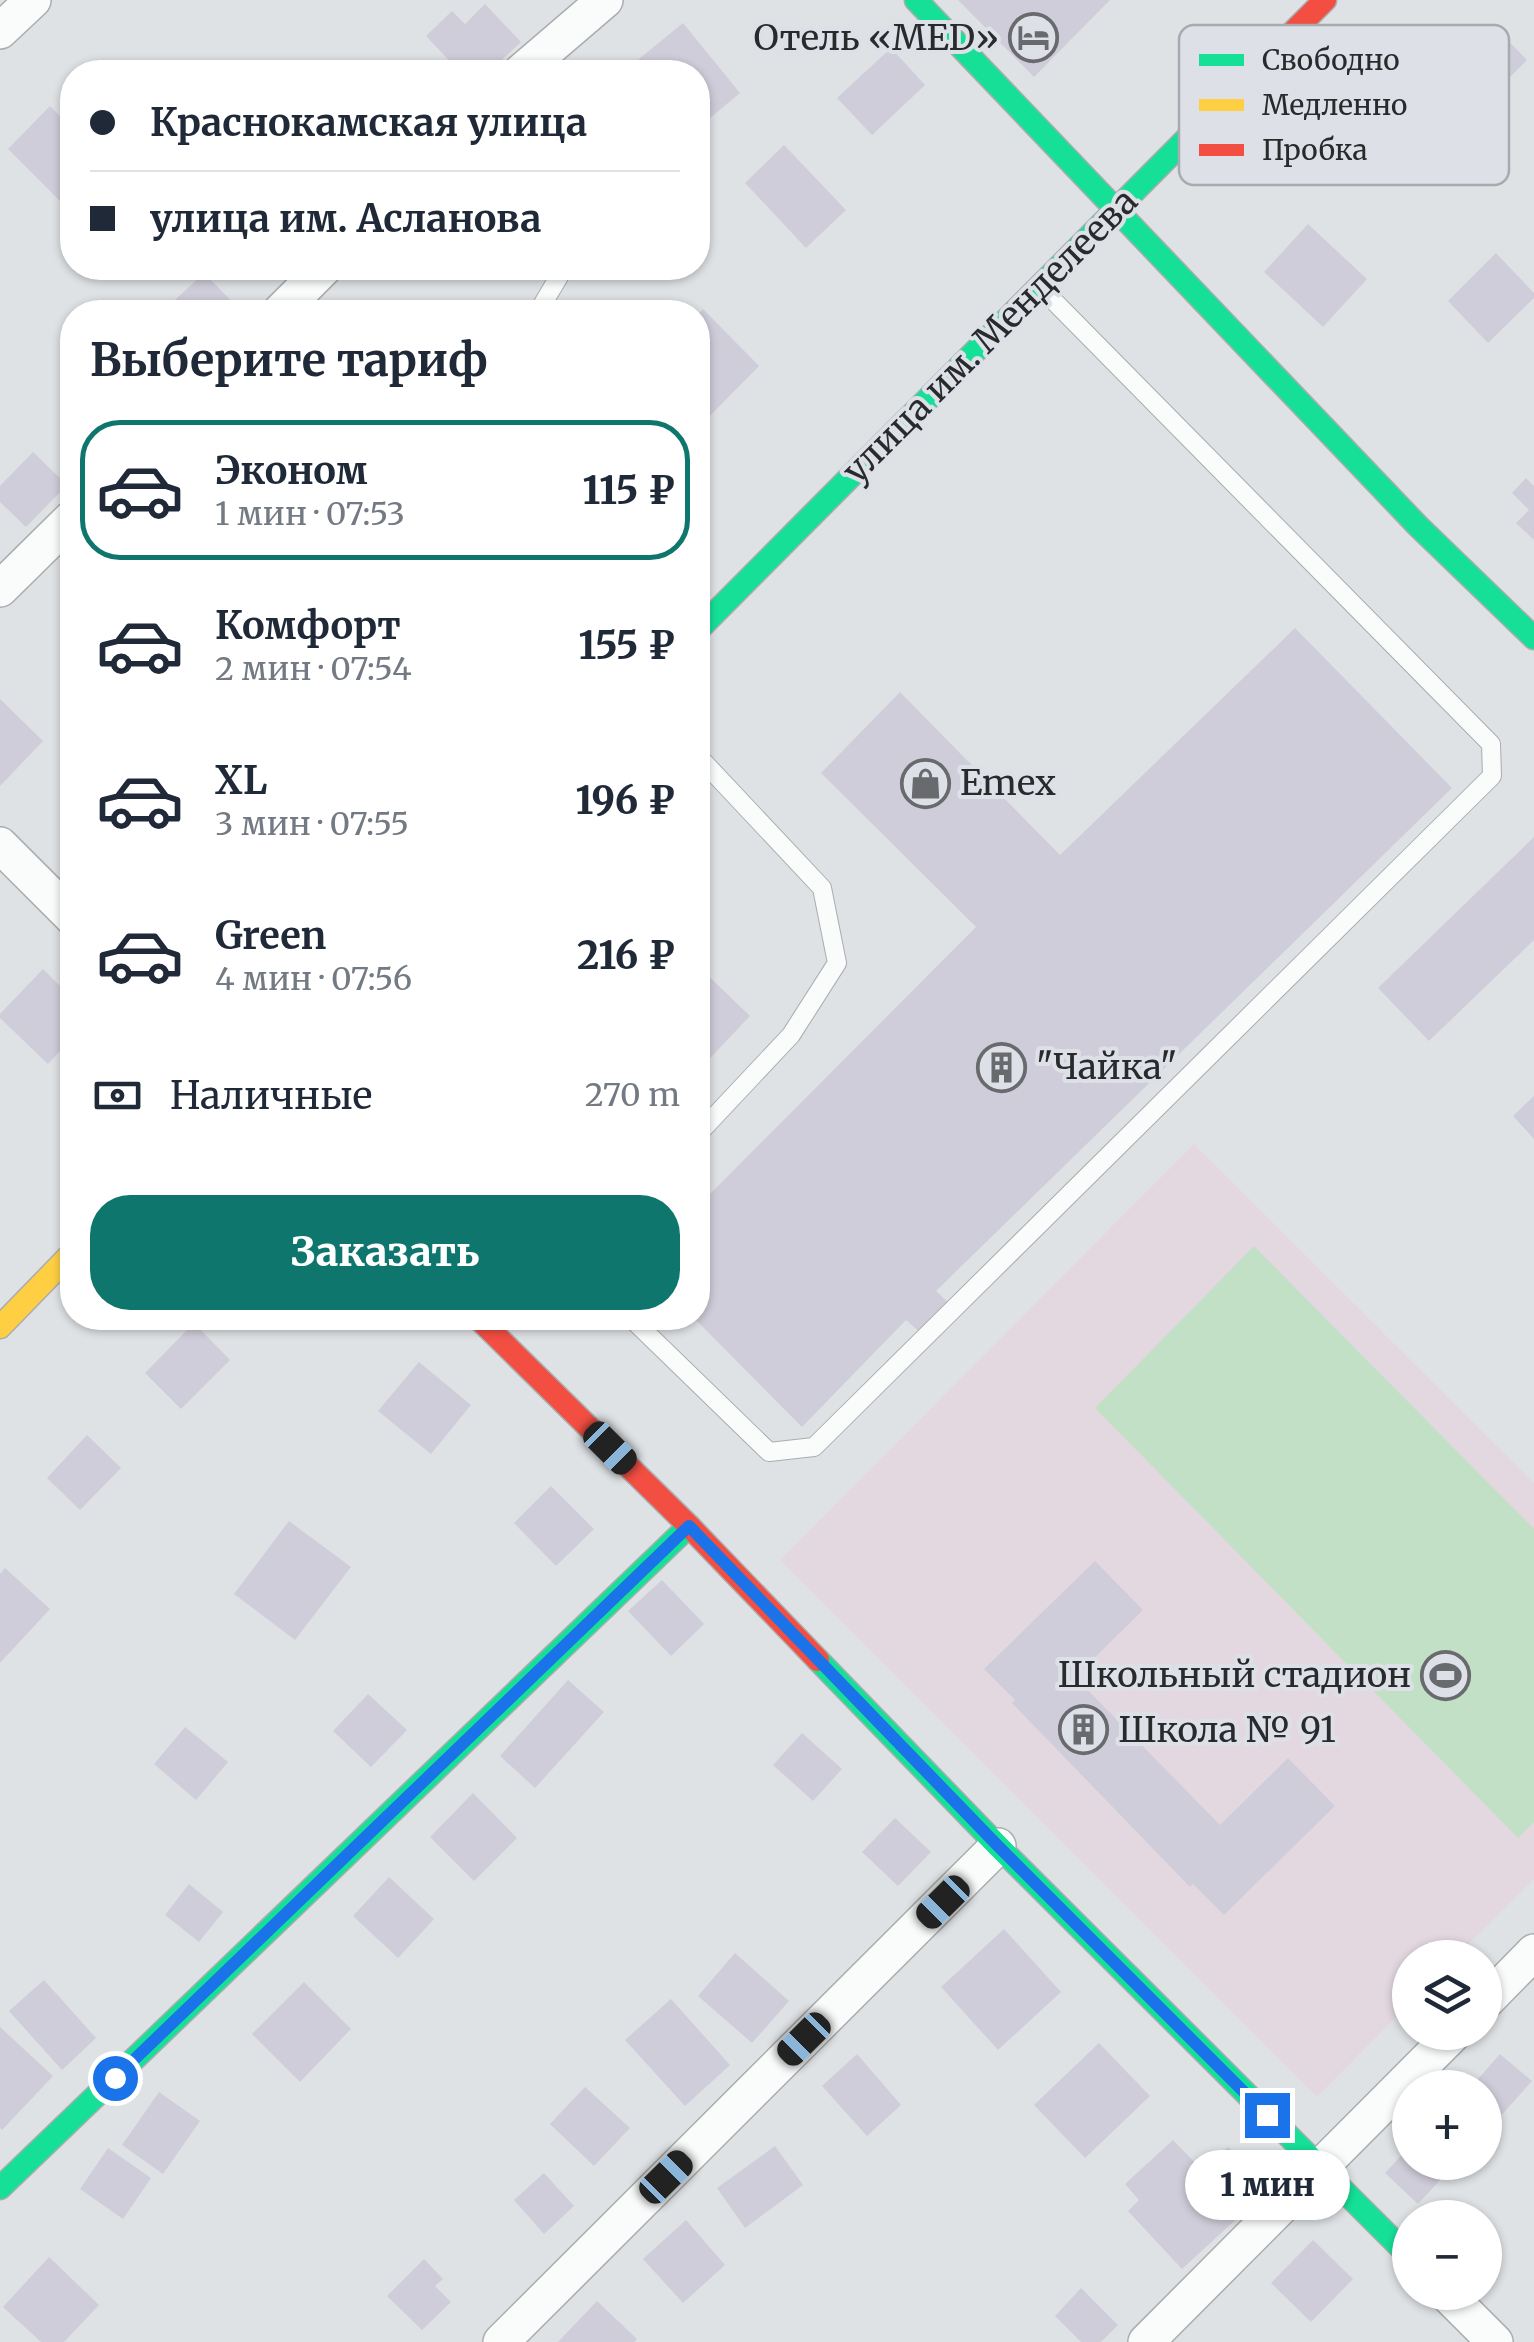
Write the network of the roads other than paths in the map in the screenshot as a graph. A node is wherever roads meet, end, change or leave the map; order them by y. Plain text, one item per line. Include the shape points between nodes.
1 (32, 0) edge
2 (605, 0) edge
3 (916, 0) edge
4 (1326, 0) edge
5 (1301, 25) edge
6 (0, 32) edge
7 (535, 60) edge
8 (1179, 146) edge
9 (1115, 210) junction
10 (312, 280) edge
11 (1040, 287) junction
12 (292, 300) edge
13 (60, 530) edge
14 (0, 590) edge
15 (710, 618) edge
16 (1534, 638) edge
17 (710, 769) edge
18 (0, 845) edge
19 (60, 905) edge
20 (710, 1121) edge
21 (60, 1265) edge
22 (0, 1327) edge
23 (490, 1330) edge
24 (643, 1330) edge
25 (689, 1526) junction
26 (998, 1846) junction
27 (1534, 1952) edge
28 (1502, 1985) edge
29 (1437, 2050) edge
30 (1321, 2168) junction
31 (0, 2188) edge
32 (1392, 2239) edge
33 (1464, 2310) edge
34 (500, 2342) edge
35 (1146, 2342) edge
36 (1495, 2342) edge

1 - 6 street
2 - 7 street
3 - 9 street
4 - 5 street, улица им. Менделеева
8 - 9 street, улица им. Менделеева
9 - 11 street, улица им. Менделеева
9 - 16 street
10 - 12 street
11 - 15 street, улица им. Менделеева
11 - 24 lane via 1491,744 1492,776 814,1447 769,1452
13 - 14 street
17 - 20 lane via 822,888 837,963 791,1035
18 - 19 street
21 - 22 street
23 - 25 street
25 - 26 street
25 - 31 street
26 - 30 street
26 - 34 street
27 - 28 street
29 - 30 street
30 - 32 street
30 - 35 street
33 - 36 street

